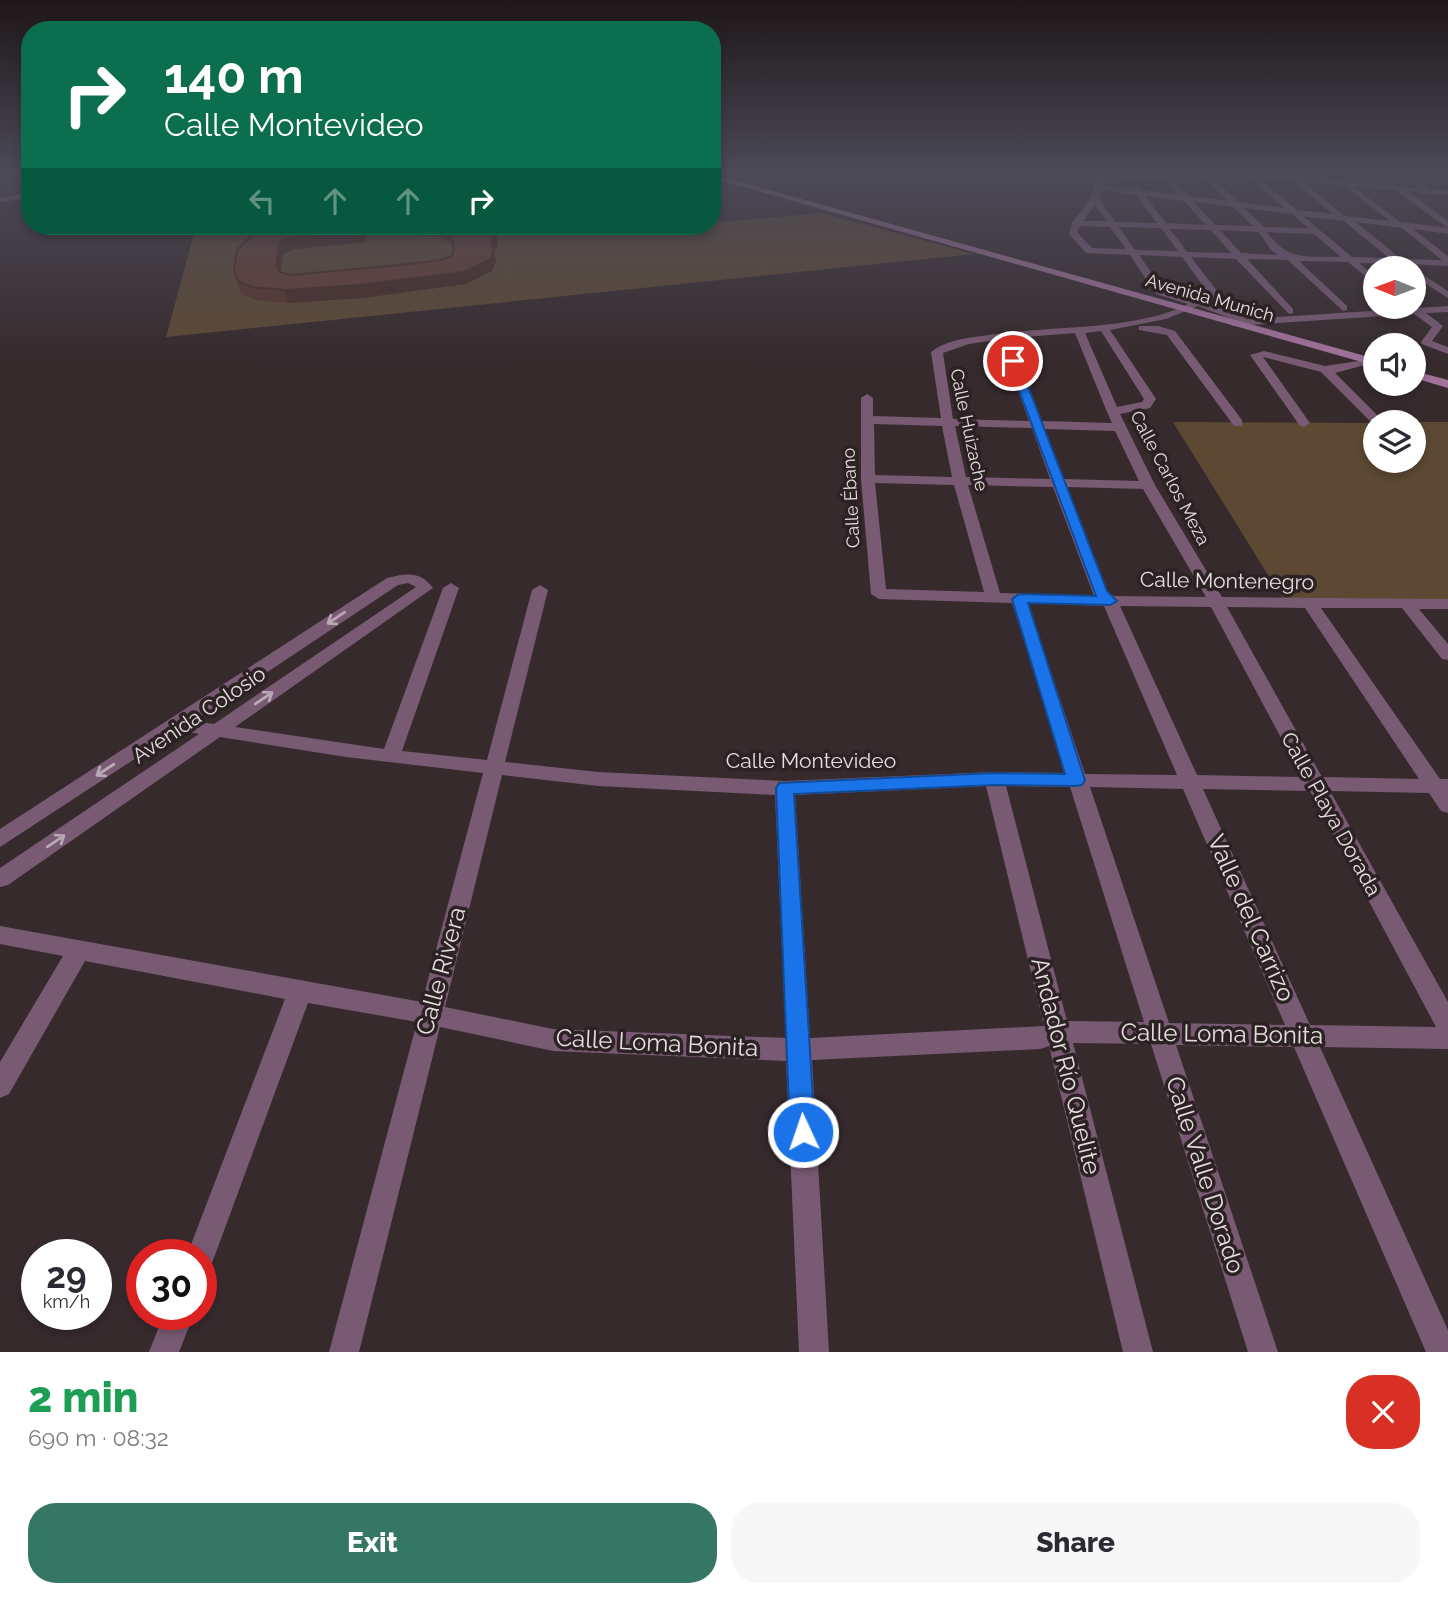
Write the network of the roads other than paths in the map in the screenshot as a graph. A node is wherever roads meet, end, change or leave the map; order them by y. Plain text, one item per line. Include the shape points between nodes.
1 (928, 235) edge
2 (1073, 235) edge
3 (1122, 235) edge
4 (1172, 235) edge
5 (1219, 235) edge
6 (1265, 235) edge
7 (1319, 235) edge
8 (1366, 235) edge
9 (1414, 235) edge
10 (1136, 254) junction
11 (1188, 256) junction
12 (1393, 256) edge
13 (1239, 257) junction
14 (1292, 259) junction
15 (1347, 260) junction
16 (1363, 261) edge
17 (1448, 261) edge
18 (1426, 263) edge
19 (1363, 272) edge
20 (1426, 280) edge
21 (1448, 295) edge
22 (1448, 302) edge
23 (1426, 306) edge
24 (1190, 307) junction
25 (1363, 308) edge
26 (1426, 308) edge
27 (1363, 309) edge
28 (1448, 309) edge
29 (1338, 310) junction
30 (1287, 315) junction
31 (1426, 316) edge
32 (1232, 318) junction
33 (1161, 326) junction
34 (1104, 328) junction
35 (1079, 330) junction
36 (1008, 337) junction
37 (1448, 351) edge
38 (1363, 359) edge
39 (1363, 364) edge
40 (1325, 369) junction
41 (1426, 378) edge
42 (1448, 384) edge
43 (867, 398) dead end
44 (1366, 410) edge
45 (1113, 412) junction
46 (867, 420) junction
47 (948, 422) junction
48 (1037, 423) junction
49 (1238, 423) dead end
50 (1304, 423) dead end
51 (1119, 427) junction
52 (868, 479) junction
53 (960, 482) junction
54 (1058, 483) junction
55 (1148, 485) junction
56 (451, 588) dead end
57 (540, 590) dead end
58 (879, 594) joint
59 (994, 598) junction
60 (1019, 599) junction
61 (1110, 601) junction
62 (1216, 601) junction
63 (1309, 602) junction
64 (1407, 604) junction
65 (1448, 604) edge
66 (1448, 655) edge
67 (177, 724) junction
68 (218, 730) junction
69 (391, 756) junction
70 (496, 766) junction
71 (994, 779) junction
72 (1076, 780) junction
73 (1191, 781) junction
74 (1314, 783) junction
75 (1441, 786) edge
76 (785, 788) junction
77 (1448, 806) edge
78 (0, 839) edge
79 (0, 879) edge
80 (0, 935) edge
81 (78, 951) junction
82 (300, 992) junction
83 (430, 1014) junction
84 (1448, 1025) edge
85 (1058, 1032) junction
86 (1158, 1033) junction
87 (1302, 1035) junction
88 (1448, 1038) edge
89 (798, 1050) junction
90 (0, 1086) edge
91 (207, 1239) edge
92 (173, 1330) edge
93 (164, 1352) edge
94 (344, 1352) edge
95 (814, 1352) edge
96 (1138, 1352) edge
97 (1263, 1352) edge
98 (1442, 1352) edge

1 - 24 main road, Avenida Munich
2 - 10 street via 1089,251
3 - 10 street
4 - 11 street
5 - 13 street
6 - 14 street via 1274,248
7 - 15 street
8 - 12 street
9 - 17 street
10 - 11 street
10 - 24 street via 1158,289
11 - 13 street
11 - 32 street
13 - 14 street
13 - 30 street
14 - 15 street
14 - 29 street
15 - 16 street
15 - 19 street
17 - 18 street
20 - 21 street
22 - 23 street
24 - 32 street
24 - 33 street
25 - 29 street
26 - 28 street
27 - 29 street
29 - 30 street
30 - 32 street via 1273,312
30 - 32 street via 1247,323
31 - 37 street via 1438,326 1426,342
32 - 38 main road, Avenida Munich
33 - 34 street, Calle Huizache
33 - 49 street
34 - 35 street, Calle Huizache
34 - 45 street via 1150,399 1146,405
35 - 36 street, Calle Huizache
35 - 45 street, Calle Carlos Meza
36 - 47 street, Calle Huizache via 958,341 937,352
36 - 48 street, Valle del Carrizo
39 - 40 street
40 - 44 street
40 - 50 street via 1256,355
41 - 42 main road
43 - 46 street, Calle Ébano
45 - 51 street, Calle Carlos Meza
46 - 47 street
46 - 52 street, Calle Ébano
47 - 48 street
47 - 53 street, Calle Huizache
48 - 51 street
48 - 54 street, Valle del Carrizo
51 - 55 street, Calle Carlos Meza
52 - 53 street
52 - 58 street, Calle Ébano
53 - 54 street
53 - 59 street, Calle Huizache
54 - 55 street
54 - 61 street, Valle del Carrizo via 1100,593
55 - 62 street, Calle Carlos Meza
56 - 69 street
57 - 70 street, Calle Rivera
58 - 59 street, Calle Montenegro
59 - 60 street, Calle Montenegro
60 - 61 street, Calle Montenegro
60 - 72 street, Calle Valle Dorado
61 - 62 street, Calle Montenegro
61 - 73 street, Valle del Carrizo
62 - 63 street, Calle Montenegro
62 - 74 street, Calle Playa Dorada
63 - 64 street, Calle Montenegro
63 - 75 street
64 - 65 street, Calle Montenegro
64 - 66 street
67 - 68 street, Calle Montevideo
68 -> 67 street, Avenida Colosio via 425,588 416,579 393,580
67 -> 78 street, Avenida Colosio
68 - 69 street, Calle Montevideo
79 -> 68 street, Avenida Colosio
69 - 70 street, Calle Montevideo
70 - 76 street, Calle Montevideo via 598,779
70 - 83 street, Calle Rivera
71 - 72 street, Calle Montevideo
71 - 76 street, Calle Montevideo
71 - 85 street, Andador Río Quelite
72 - 73 street, Calle Montevideo
72 - 86 street, Calle Valle Dorado
73 - 74 street, Calle Montevideo
73 - 87 street, Valle del Carrizo
74 - 75 street, Calle Montevideo
74 - 84 street, Calle Playa Dorada
75 - 77 street
76 - 89 street
80 - 81 street, Calle Loma Bonita
81 - 82 street, Calle Loma Bonita
81 - 90 street
82 - 83 street, Calle Loma Bonita
82 - 91 street
83 - 89 street, Calle Loma Bonita via 553,1040
83 - 94 street, Calle Rivera
85 - 86 street, Calle Loma Bonita
85 - 89 street, Calle Loma Bonita via 1040,1038
85 - 96 street, Andador Río Quelite
86 - 87 street, Calle Loma Bonita
86 - 97 street, Calle Valle Dorado
87 - 88 street, Calle Loma Bonita
87 - 98 street, Valle del Carrizo
89 - 95 street
92 - 93 street

